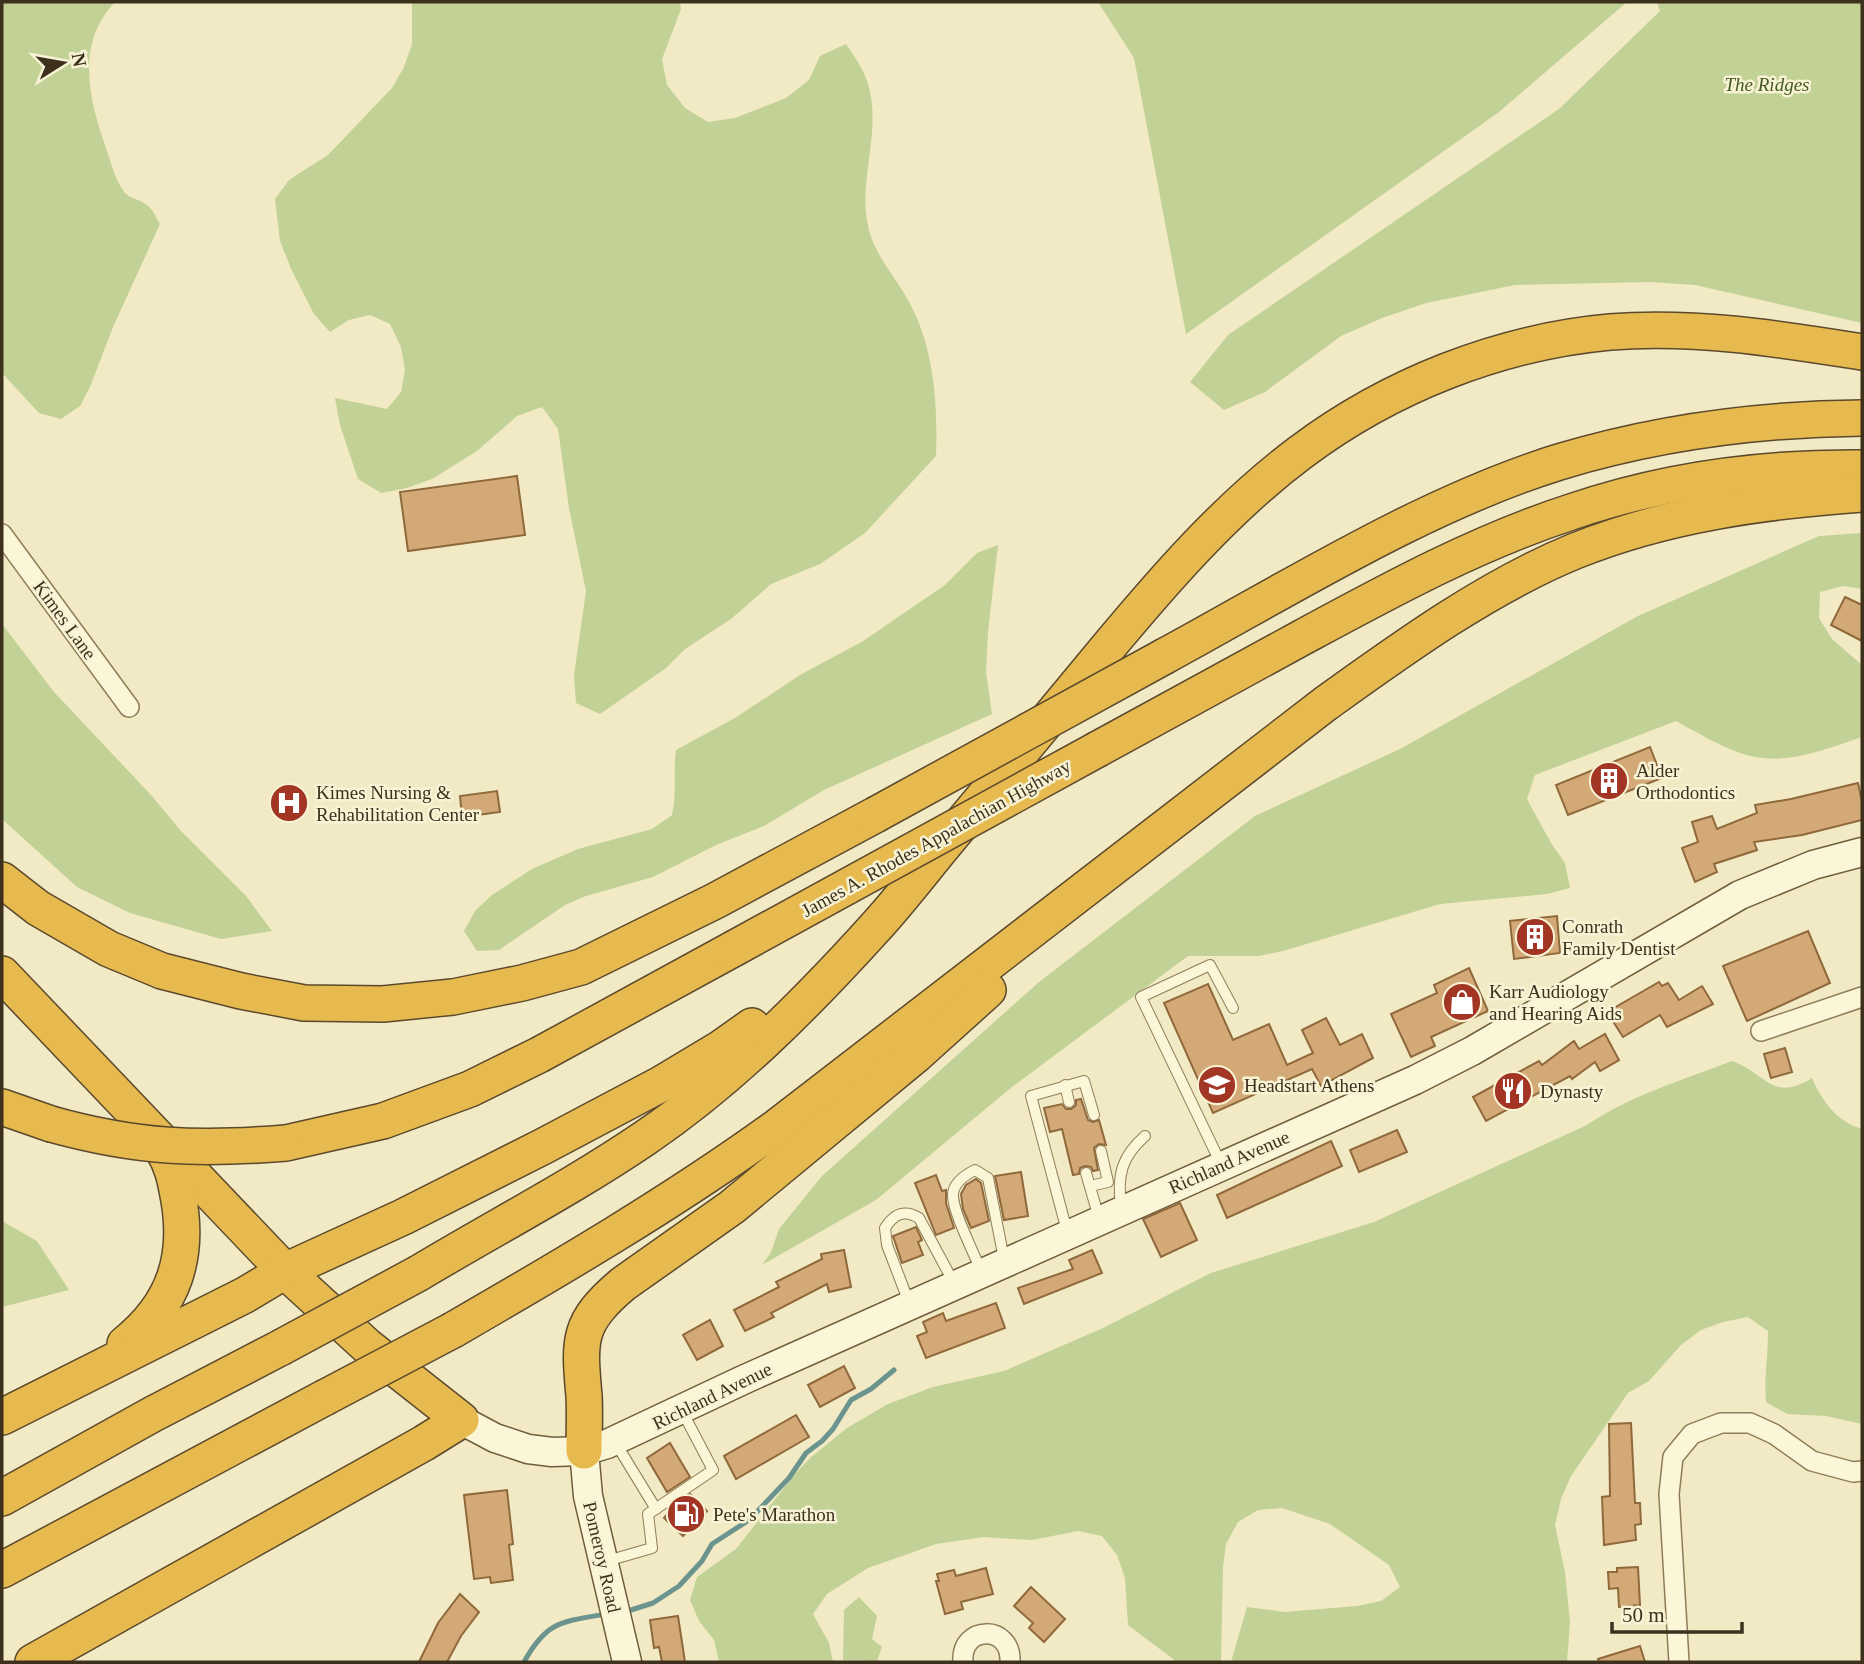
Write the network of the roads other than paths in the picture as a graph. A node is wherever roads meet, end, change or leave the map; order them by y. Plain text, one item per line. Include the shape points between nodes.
1 (1862, 352) edge
2 (1862, 418) edge
3 (1862, 468) edge
4 (1862, 494) edge
5 (2, 534) edge
6 (129, 707) dead end
7 (1196, 802) junction
8 (1862, 852) edge
9 (2, 880) edge
10 (873, 930) junction
11 (2, 974) edge
12 (1862, 997) edge
13 (1233, 1008) dead end
14 (1761, 1031) dead end
15 (1066, 1085) junction
16 (1069, 1102) dead end
17 (2, 1107) edge
18 (1094, 1115) dead end
19 (152, 1132) junction
20 (1145, 1136) dead end
21 (1101, 1151) dead end
22 (1222, 1166) junction
23 (1086, 1173) dead end
24 (1090, 1186) junction
25 (1111, 1216) junction
26 (1068, 1235) junction
27 (994, 1268) junction
28 (285, 1271) junction
29 (955, 1285) junction
30 (910, 1305) junction
31 (97, 1367) junction
32 (681, 1410) junction
33 (2, 1417) edge
34 (461, 1420) junction
35 (599, 1446) junction
36 (1862, 1471) edge
37 (2, 1498) edge
38 (656, 1509) junction
39 (603, 1562) junction
40 (2, 1570) edge
41 (33, 1662) edge
42 (627, 1662) edge
43 (963, 1662) edge
44 (1010, 1662) edge
45 (1679, 1662) edge

1 - 10 highway via 1770,338 1611,332 1522,349 1448,370 1345,423 1242,500 1189,555
2 - 9 highway, bridge via 1751,422 1620,445 1557,463 1430,514 715,901 581,967 522,983 453,997 383,1004 304,1003 241,991 162,971 109,949 38,908
3 - 17 highway, James A. Rhodes Appalachian Highway, bridge via 1820,467 1694,480 1559,516 1452,559 539,1055 470,1089 383,1121 286,1143 151,1145 111,1140
4 - 7 highway via 1780,500 1705,513 1575,551 1513,580 1384,662
5 - 6 street, Kimes Lane
7 - 35 highway via 917,1054 732,1207 612,1293 588,1323 580,1347 584,1398
7 - 40 highway, bridge via 714,1172 453,1330
8 - 22 main road, Richland Avenue via 1813,865 1740,895 1472,1051
10 - 28 highway via 773,1011 661,1084 403,1217
10 - 37 highway, bridge via 775,1030 696,1100 644,1138 419,1273
11 - 19 highway
12 - 14 street
13 - 22 lane via 1210,965 1141,998
15 - 16 lane
15 - 18 lane via 1084,1082
15 - 26 lane via 1031,1096
19 - 28 highway
19 - 31 highway via 173,1167 183,1231 181,1258 163,1304 144,1329
20 - 25 lane via 1122,1163 1119,1195
21 - 24 lane via 1108,1182
22 - 25 main road, Richland Avenue
23 - 24 lane
24 - 25 lane
25 - 26 main road, Richland Avenue
26 - 27 main road, Richland Avenue
27 - 27 lane via 988,1178 975,1170 956,1184 953,1195 958,1213
27 - 29 main road, Richland Avenue
28 - 31 highway
28 - 34 highway via 367,1346
29 - 30 main road, Richland Avenue
29 - 30 lane via 919,1218 899,1214 885,1228 887,1245
30 - 32 main road, Richland Avenue
31 - 33 highway
32 - 35 main road, Richland Avenue
32 - 38 lane via 713,1470
34 - 35 main road via 528,1449 552,1452
34 - 41 highway
35 - 38 lane
35 - 39 main road, Pomeroy Road via 588,1496
36 - 45 street via 1812,1461 1750,1423 1721,1423 1692,1434 1673,1457 1669,1494
38 - 39 lane via 648,1514 652,1548
39 - 42 main road, Pomeroy Road
43 - 44 street via 968,1643 989,1634 1003,1640

